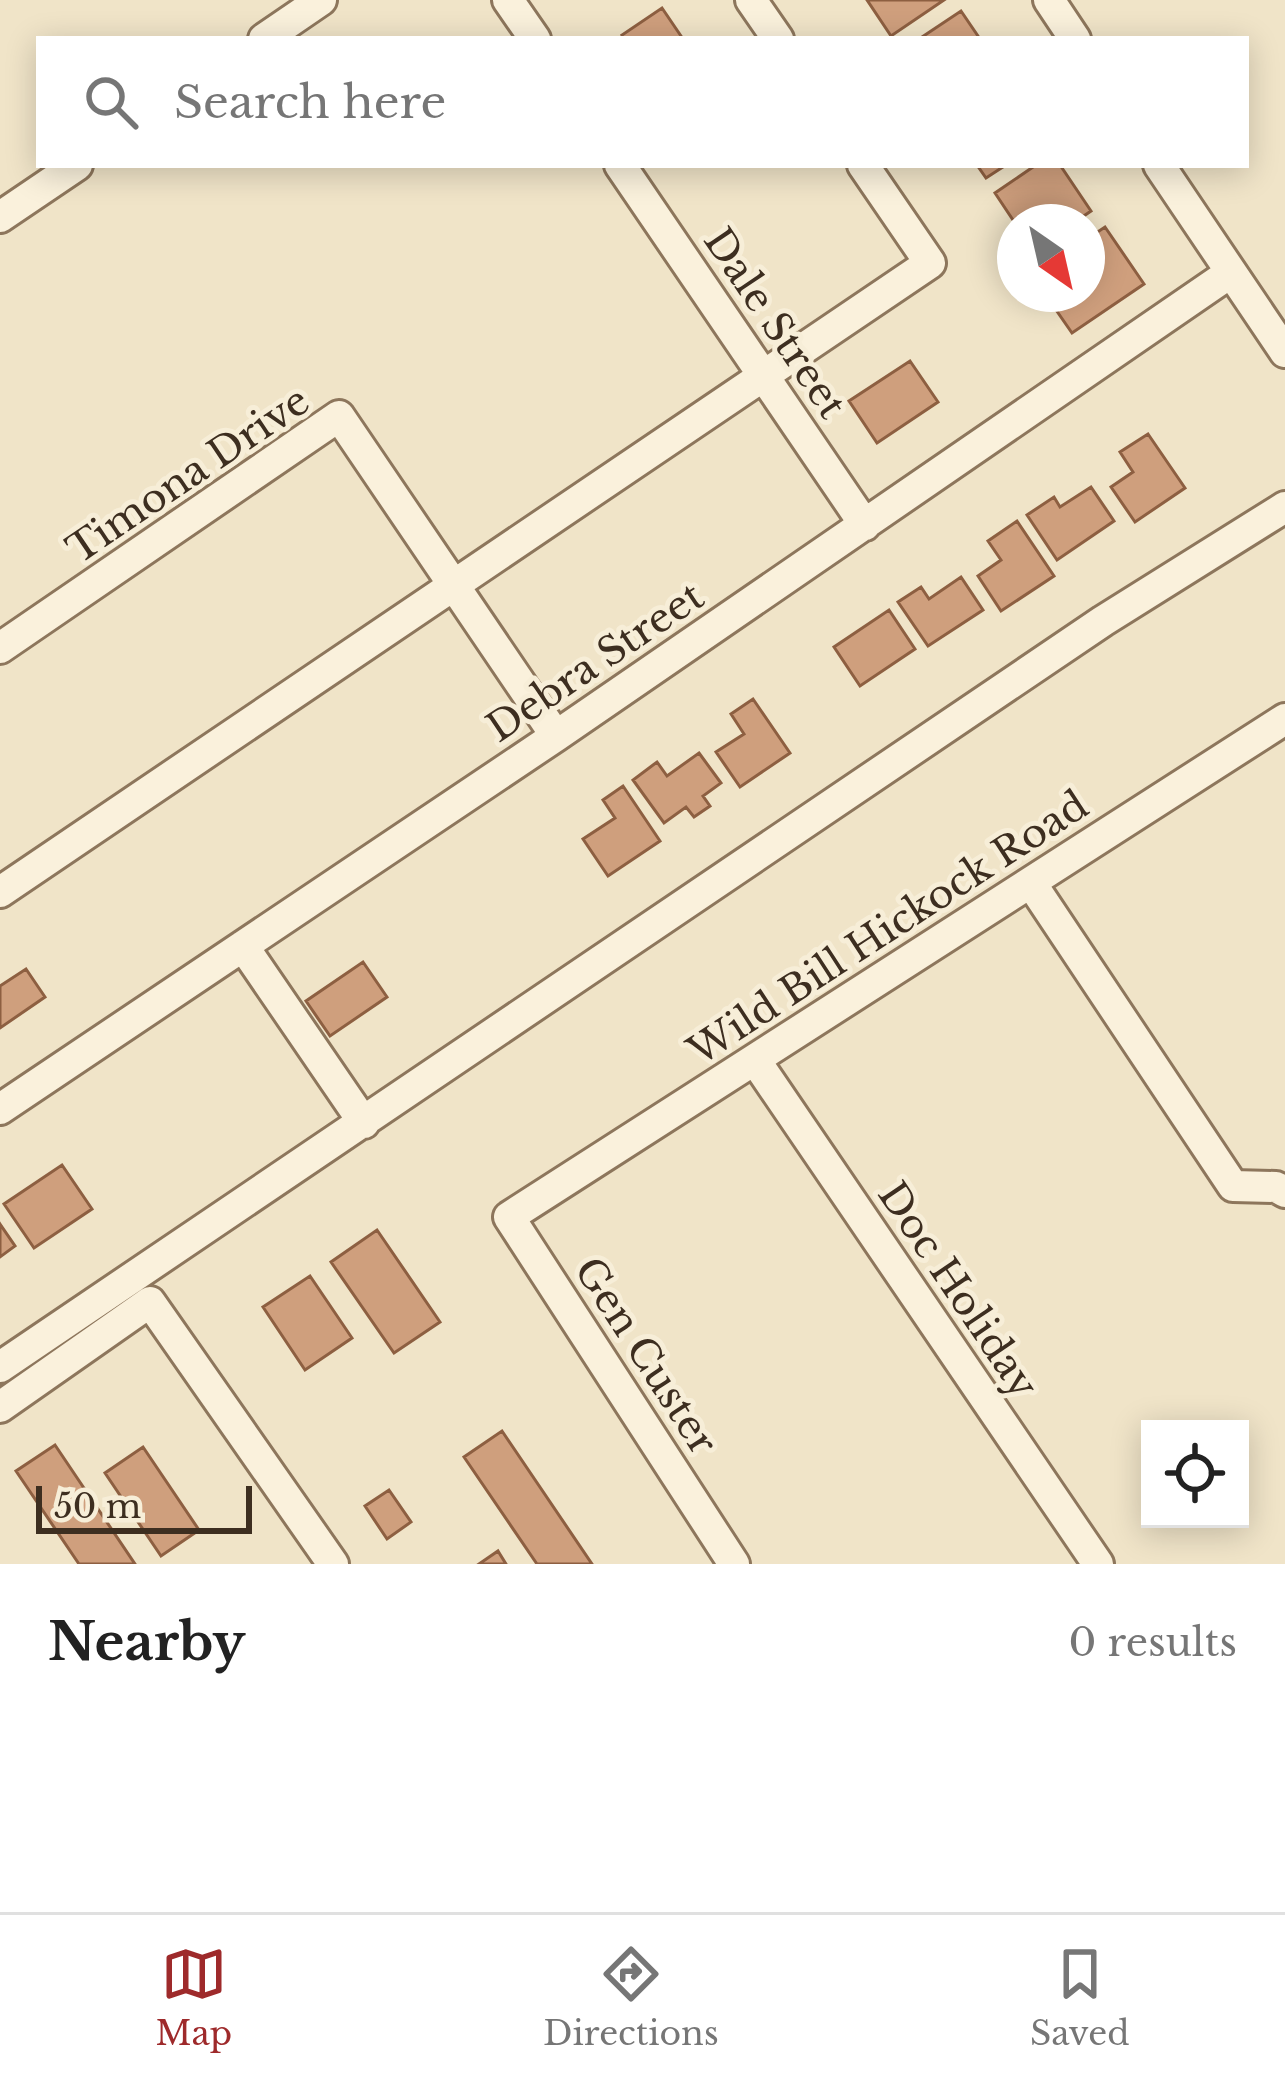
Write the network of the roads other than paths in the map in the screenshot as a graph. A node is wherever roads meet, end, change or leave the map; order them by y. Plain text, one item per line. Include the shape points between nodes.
1 (321, 0) edge
2 (508, 0) edge
3 (751, 0) edge
4 (1049, 0) edge
5 (267, 36) edge
6 (533, 36) edge
7 (776, 36) edge
8 (1073, 36) edge
9 (73, 168) edge
10 (622, 168) edge
11 (865, 168) edge
12 (1161, 168) edge
13 (0, 218) edge
14 (1230, 273) junction
15 (1285, 352) edge
16 (762, 374) junction
17 (1285, 507) edge
18 (865, 526) junction
19 (453, 583) junction
20 (0, 648) edge
21 (1283, 721) edge
22 (556, 736) junction
23 (1031, 883) junction
24 (0, 892) edge
25 (243, 946) junction
26 (755, 1060) junction
27 (0, 1108) edge
28 (364, 1123) junction
29 (1281, 1190) edge
30 (536, 1200) joint
31 (0, 1367) edge
32 (0, 1407) edge
33 (333, 1564) edge
34 (734, 1564) edge
35 (1097, 1564) edge

1 - 5 street
2 - 6 street
3 - 7 street
4 - 8 street
9 - 13 street
10 - 16 street, Dale Street
11 - 16 street via 930,263
12 - 14 street
14 - 15 street
14 - 18 street, Debra Street
16 - 18 street, Dale Street
16 - 19 street
17 - 28 street via 1083,634
18 - 22 street, Debra Street
19 - 20 street, Timona Drive via 340,416
19 - 22 street, Timona Drive
19 - 24 street
21 - 23 street, Wild Bill Hickock Road
22 - 25 street, Debra Street
23 - 26 street, Wild Bill Hickock Road
23 - 29 street via 1233,1186
25 - 27 street, Debra Street
25 - 28 street
26 - 30 street, Wild Bill Hickock Road
26 - 35 street, Doc Holiday
28 - 31 street
30 - 34 street, Gen Custer via 509,1217
32 - 33 street via 150,1302

